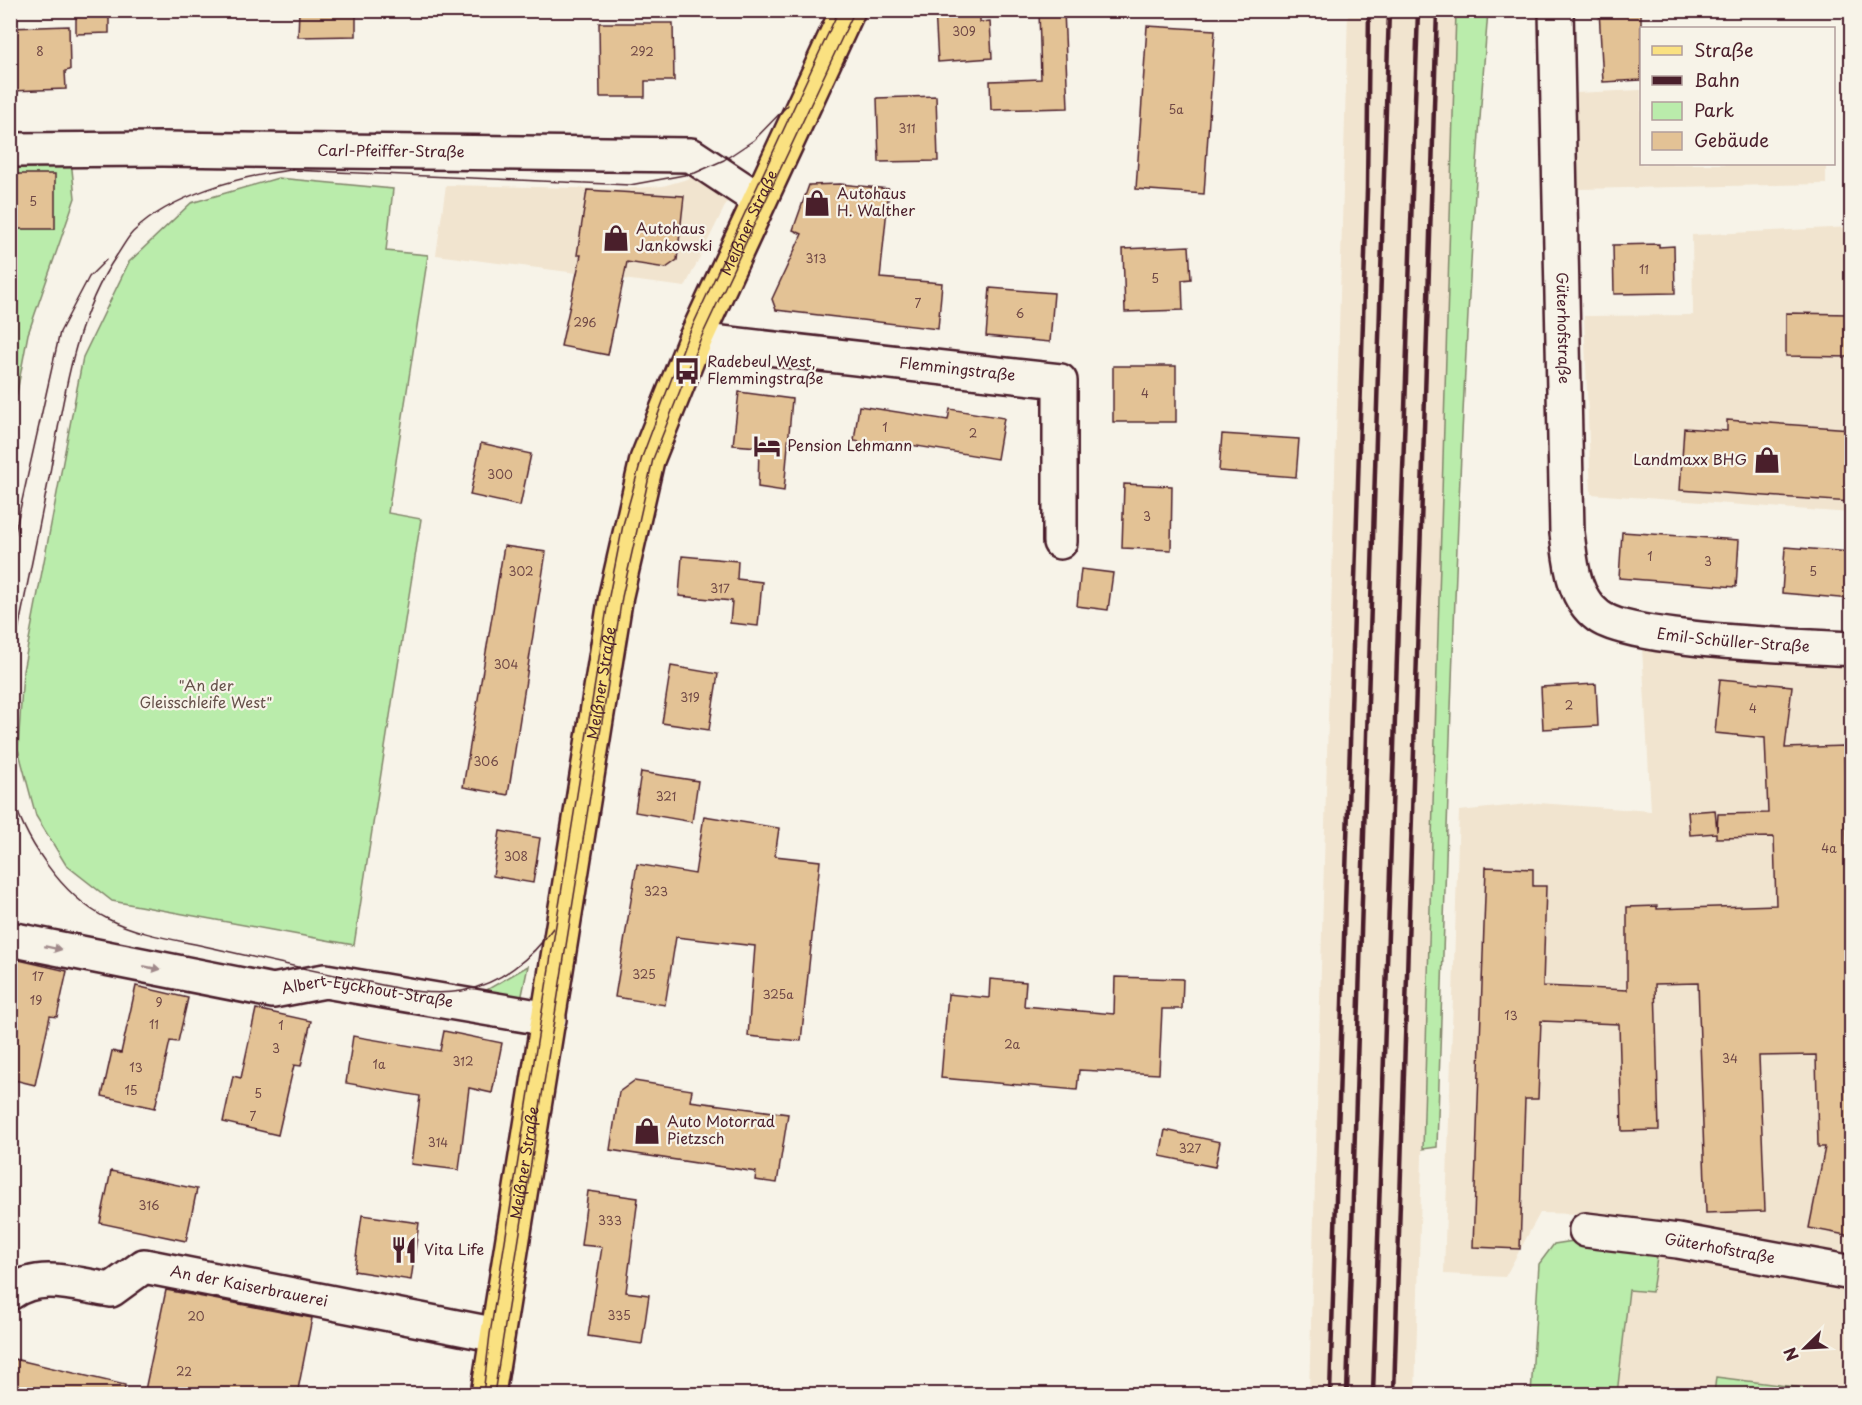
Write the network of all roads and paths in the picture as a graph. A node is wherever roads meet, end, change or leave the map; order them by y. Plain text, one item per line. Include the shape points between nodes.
1 (849, 10) edge
2 (1556, 10) edge
3 (10, 150) edge
4 (759, 200) junction
5 (695, 340) junction
6 (1060, 542) dead end
7 (1616, 626) joint
8 (1851, 650) edge
9 (10, 939) edge
10 (549, 1019) junction
11 (1586, 1230) dead end
12 (1851, 1273) edge
13 (10, 1293) edge
14 (497, 1335) junction
15 (488, 1395) edge

1 - 4 main road, Meißner Straße
2 - 7 street, Güterhofstraße via 1567,533 1575,583 1583,600 1598,616
3 - 4 street, Carl-Pfeiffer-Straße via 162,148 691,155
4 - 5 main road, Meißner Straße
5 - 6 street, Flemmingstraße via 1060,381
5 - 10 main road, Meißner Straße via 646,460 629,527
7 - 8 street, Emil-Schüller-Straße via 1659,634
9 -> 10 street, Albert-Eyckhout-Straße via 273,991 325,981
10 - 14 main road, Meißner Straße
11 - 12 street, Güterhofstraße via 1678,1241
13 - 14 street, An der Kaiserbrauerei via 38,1279 111,1290 144,1266
14 - 15 main road, Meißner Straße

